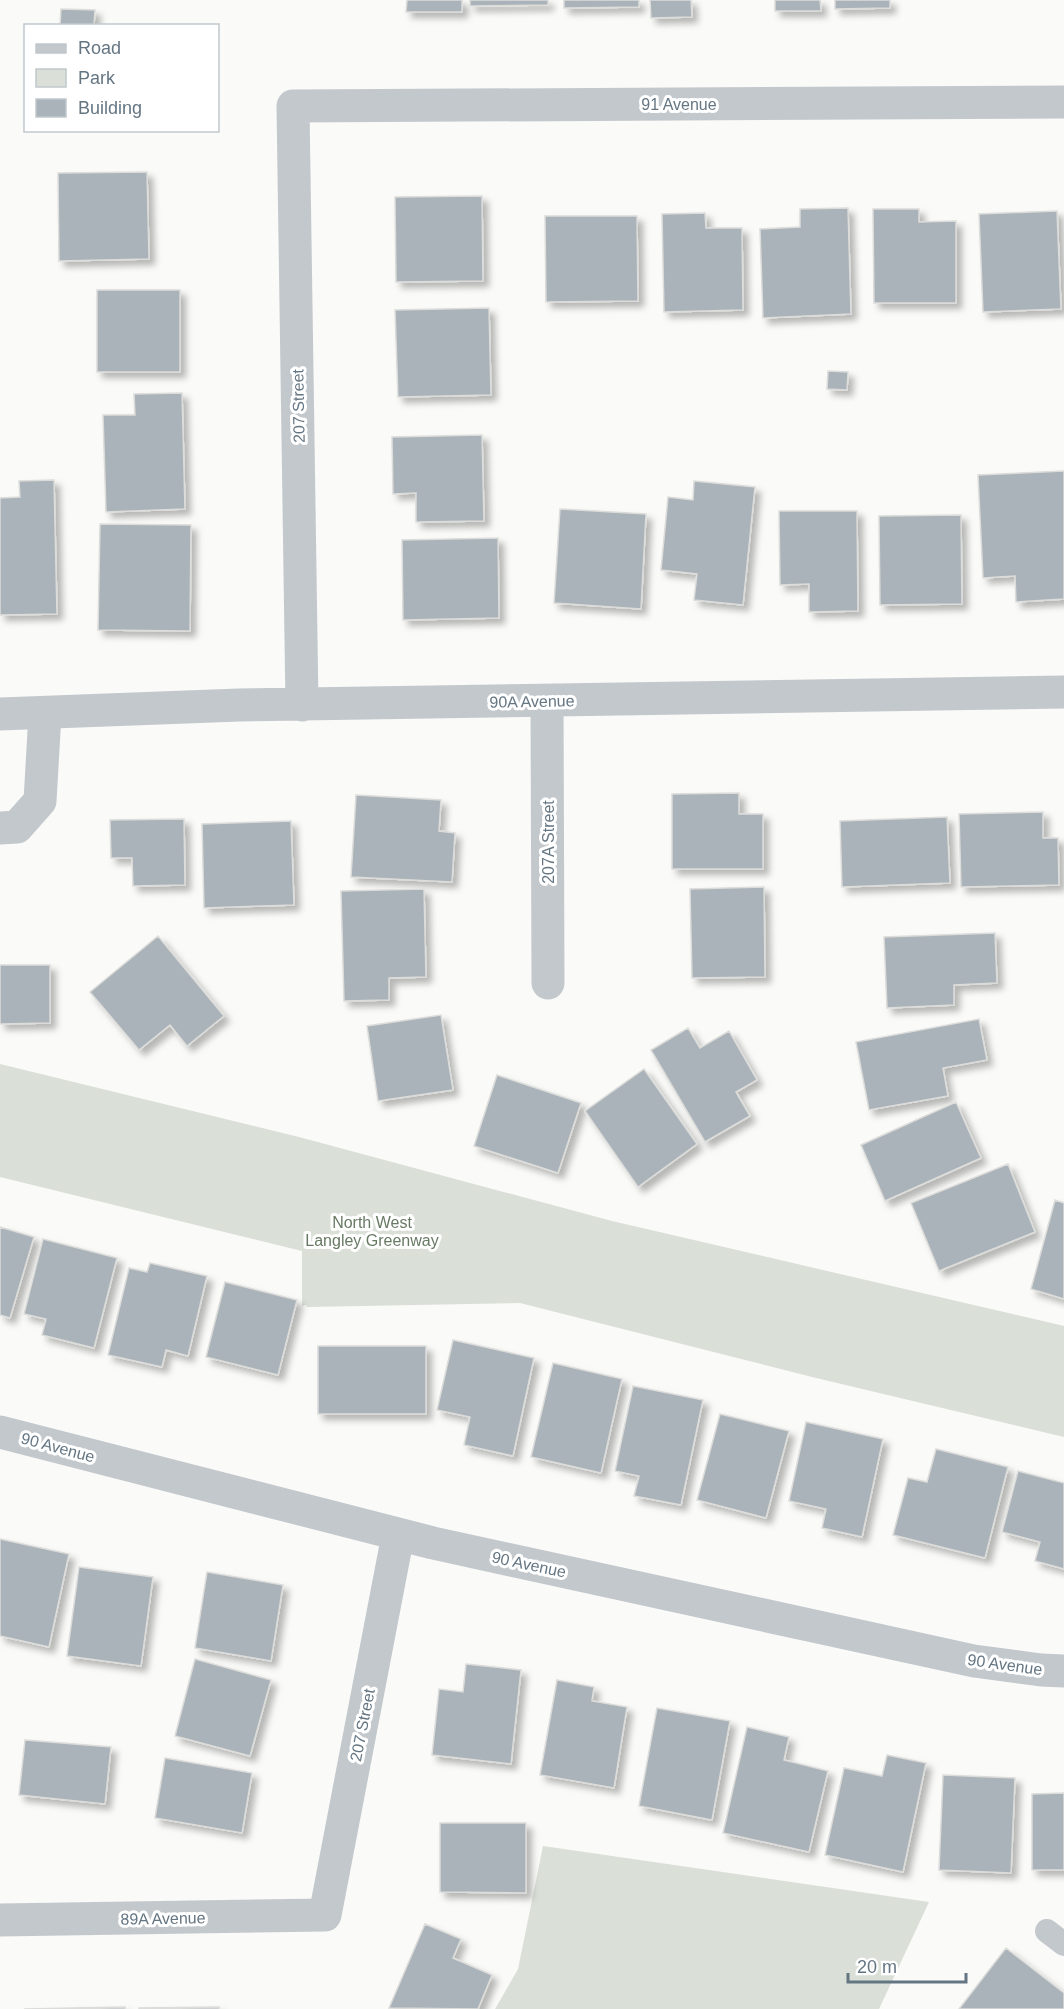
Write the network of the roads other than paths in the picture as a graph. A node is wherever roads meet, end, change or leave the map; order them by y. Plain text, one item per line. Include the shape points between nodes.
1 (1064, 102) edge
2 (293, 106) joint
3 (1064, 692) edge
4 (547, 701) junction
5 (302, 705) junction
6 (0, 714) edge
7 (45, 714) junction
8 (0, 828) edge
9 (548, 983) dead end
10 (0, 1432) edge
11 (398, 1535) junction
12 (1064, 1671) edge
13 (325, 1915) joint
14 (0, 1920) edge

1 - 2 street, 91 Avenue
2 - 5 street, 207 Street
3 - 4 street, 90A Avenue
4 - 5 street, 90A Avenue
4 - 9 street, 207A Street
5 - 7 street, 90A Avenue
6 - 7 street, 90A Avenue
7 - 8 street via 40,801 17,827
10 - 11 street, 90 Avenue
11 - 12 street, 90 Avenue via 974,1661
11 - 13 street, 207 Street
13 - 14 street, 89A Avenue

